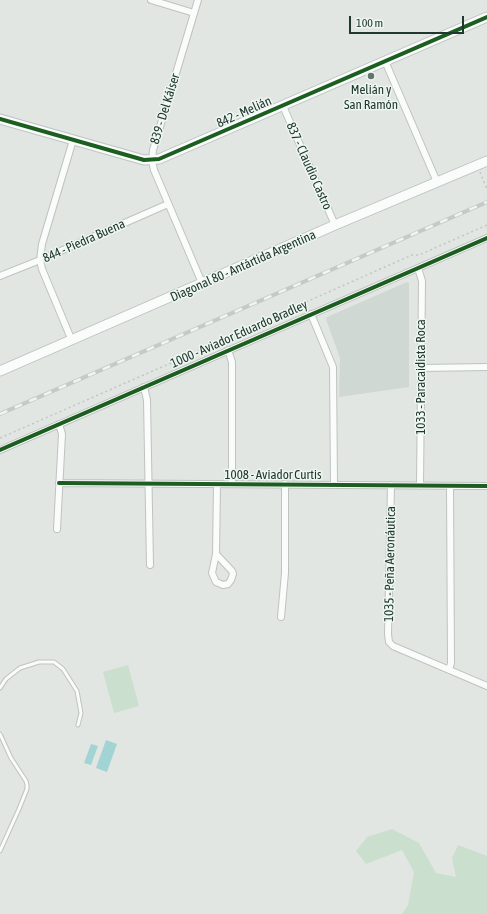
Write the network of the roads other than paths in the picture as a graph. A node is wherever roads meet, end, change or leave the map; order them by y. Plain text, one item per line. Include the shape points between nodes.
1 (152, 0) edge
2 (198, 0) edge
3 (194, 12) junction
4 (487, 17) edge
5 (385, 61) junction
6 (283, 106) junction
7 (0, 119) edge
8 (73, 140) junction
9 (152, 160) junction
10 (487, 161) edge
11 (437, 182) junction
12 (168, 204) junction
13 (335, 225) junction
14 (487, 238) edge
15 (40, 260) junction
16 (418, 268) junction
17 (0, 276) edge
18 (202, 283) junction
19 (311, 314) junction
20 (72, 341) junction
21 (228, 350) junction
22 (487, 367) edge
23 (421, 368) junction
24 (0, 372) edge
25 (144, 387) junction
26 (59, 424) junction
27 (0, 450) edge
28 (59, 483) junction
29 (149, 484) junction
30 (232, 484) junction
31 (285, 484) junction
32 (334, 484) junction
33 (217, 485) junction
34 (391, 485) junction
35 (420, 486) junction
36 (450, 486) junction
37 (487, 486) edge
38 (57, 529) dead end
39 (216, 554) junction
40 (150, 565) dead end
41 (282, 617) dead end
42 (450, 670) junction
43 (487, 686) edge
44 (0, 688) edge
45 (78, 725) dead end
46 (0, 734) edge
47 (0, 851) edge

1 - 3 street
2 - 3 street, 839 - Del Káiser
3 - 9 street, 839 - Del Káiser
4 - 5 main road, 842 - Melián
5 - 6 main road, 842 - Melián
5 - 11 street
6 - 9 main road, 842 - Melián via 168,156
6 - 13 street, 837 - Claudio Castro
7 - 8 main road, 842 - Melián
8 - 9 main road, 842 - Melián
8 - 15 street via 42,244
9 - 12 street, 839 - Del Káiser
10 - 11 main road, Diagonal 80 - Antártida Argentina
11 - 13 main road, Diagonal 80 - Antártida Argentina
12 - 15 street, 844 - Piedra Buena
12 - 18 street, 839 - Del Káiser
13 - 18 main road, Diagonal 80 - Antártida Argentina
14 - 16 street, 1000 - Aviador Eduardo Bradley
15 - 17 street, 844 - Piedra Buena
15 - 20 street
16 - 19 street, 1000 - Aviador Eduardo Bradley
16 - 23 street, 1033 - Paracaidista Roca via 422,281
18 - 20 main road, Diagonal 80 - Antártida Argentina
19 - 21 street, 1000 - Aviador Eduardo Bradley
19 - 32 street via 332,367
20 - 24 main road, Diagonal 80 - Antártida Argentina
21 - 25 street, 1000 - Aviador Eduardo Bradley
21 - 30 street via 232,362
22 - 23 street
23 - 35 street, 1033 - Paracaidista Roca
25 - 26 street, 1000 - Aviador Eduardo Bradley
25 - 29 street via 148,400
26 - 27 street, 1000 - Aviador Eduardo Bradley
26 - 28 street via 62,434
28 - 29 street, 1008 - Aviador Curtis
28 - 38 street
29 - 33 street, 1008 - Aviador Curtis
29 - 40 street
30 - 31 street, 1008 - Aviador Curtis
30 - 33 street, 1008 - Aviador Curtis
31 - 32 street, 1008 - Aviador Curtis
31 - 41 street via 285,573
32 - 34 street, 1008 - Aviador Curtis
33 - 39 street
34 - 35 street, 1008 - Aviador Curtis
34 - 42 street, 1035 - Peña Aeronáutica via 389,642
35 - 36 street, 1008 - Aviador Curtis
36 - 37 street, 1008 - Aviador Curtis
36 - 42 street
39 - 39 street via 214,578 219,584 228,584 233,577 232,571
42 - 43 street
44 - 45 lane via 6,679 20,668 39,662 54,662 63,669 77,691 81,706
46 - 47 lane via 26,781 27,789

